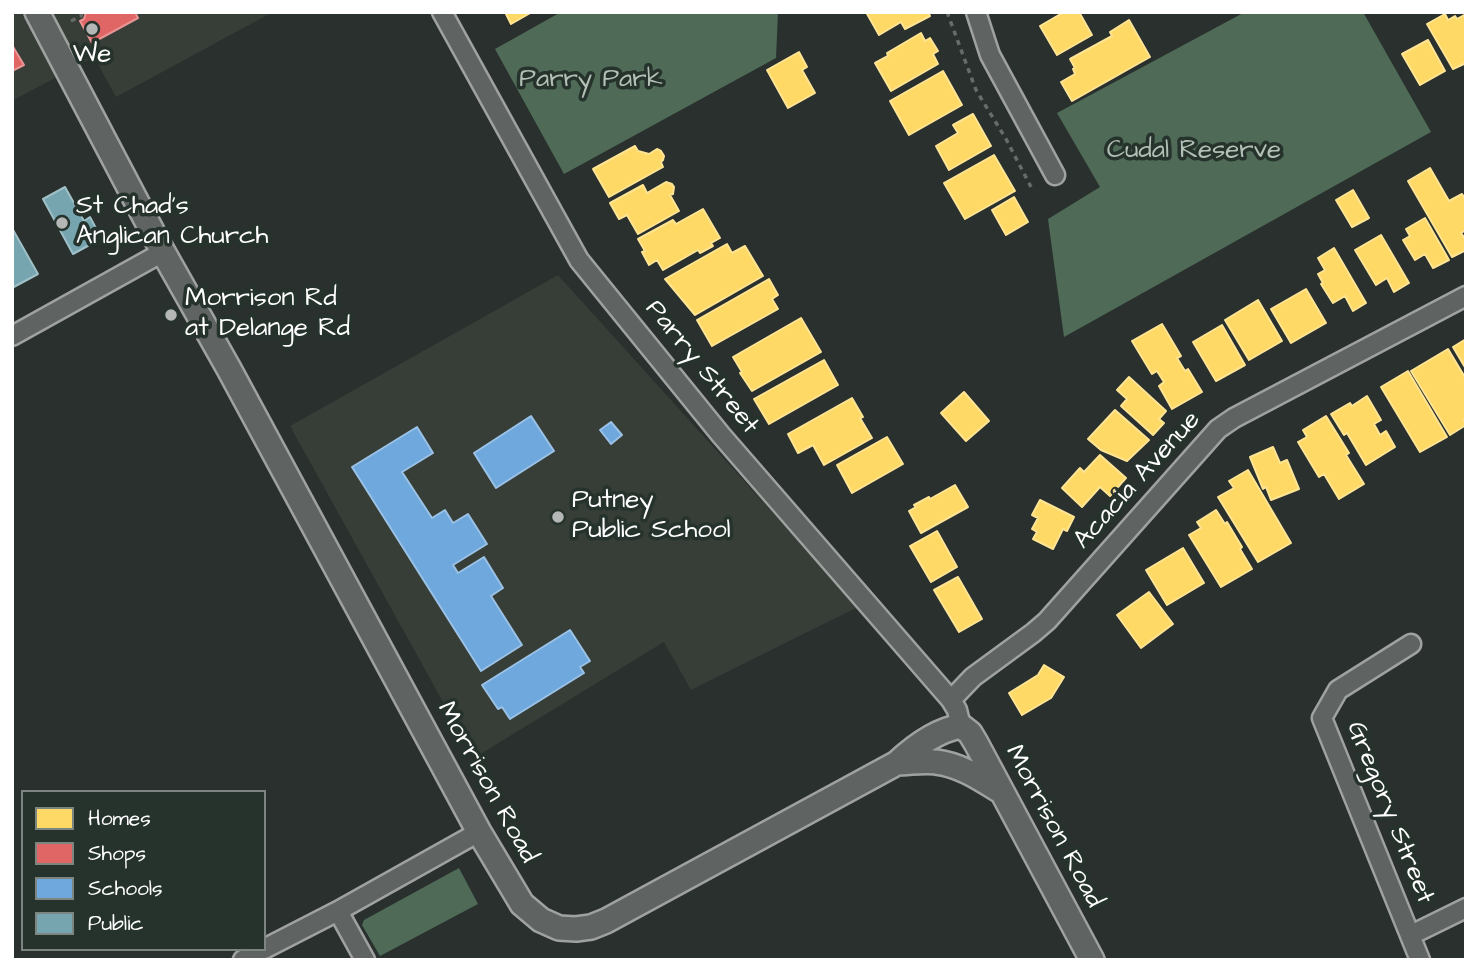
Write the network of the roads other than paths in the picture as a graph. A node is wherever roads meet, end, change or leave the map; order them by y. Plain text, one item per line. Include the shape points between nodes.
1 (37, 12) edge
2 (442, 12) edge
3 (976, 12) edge
4 (1055, 175) dead end
5 (163, 252) junction
6 (1466, 296) edge
7 (12, 336) edge
8 (1411, 644) dead end
9 (951, 700) junction
10 (961, 726) junction
11 (897, 763) junction
12 (1003, 793) junction
13 (480, 832) junction
14 (1466, 908) edge
15 (338, 911) junction
16 (1411, 936) junction
17 (266, 948) edge
18 (260, 951) edge
19 (243, 960) edge
20 (365, 960) edge
21 (1092, 960) edge
22 (1420, 960) edge

1 - 5 street, Morrison Road
2 - 9 street, Parry Street via 579,260 721,435
3 - 4 street via 990,55
5 - 7 street
5 - 13 street, Morrison Road
6 - 9 street, Acacia Avenue via 1226,423 1047,621 973,677
8 - 16 street, Gregory Street via 1338,690 1322,718
9 - 10 street, Parry Street
10 - 11 street, Morrison Road via 910,751
10 - 12 street, Morrison Road via 970,733
11 - 12 street via 947,764
11 - 13 street, Morrison Road via 591,927 559,928 522,904
12 - 21 street, Morrison Road
13 - 15 street
14 - 16 street
15 - 17 street
15 - 20 street
16 - 22 street, Gregory Street
18 - 19 street

